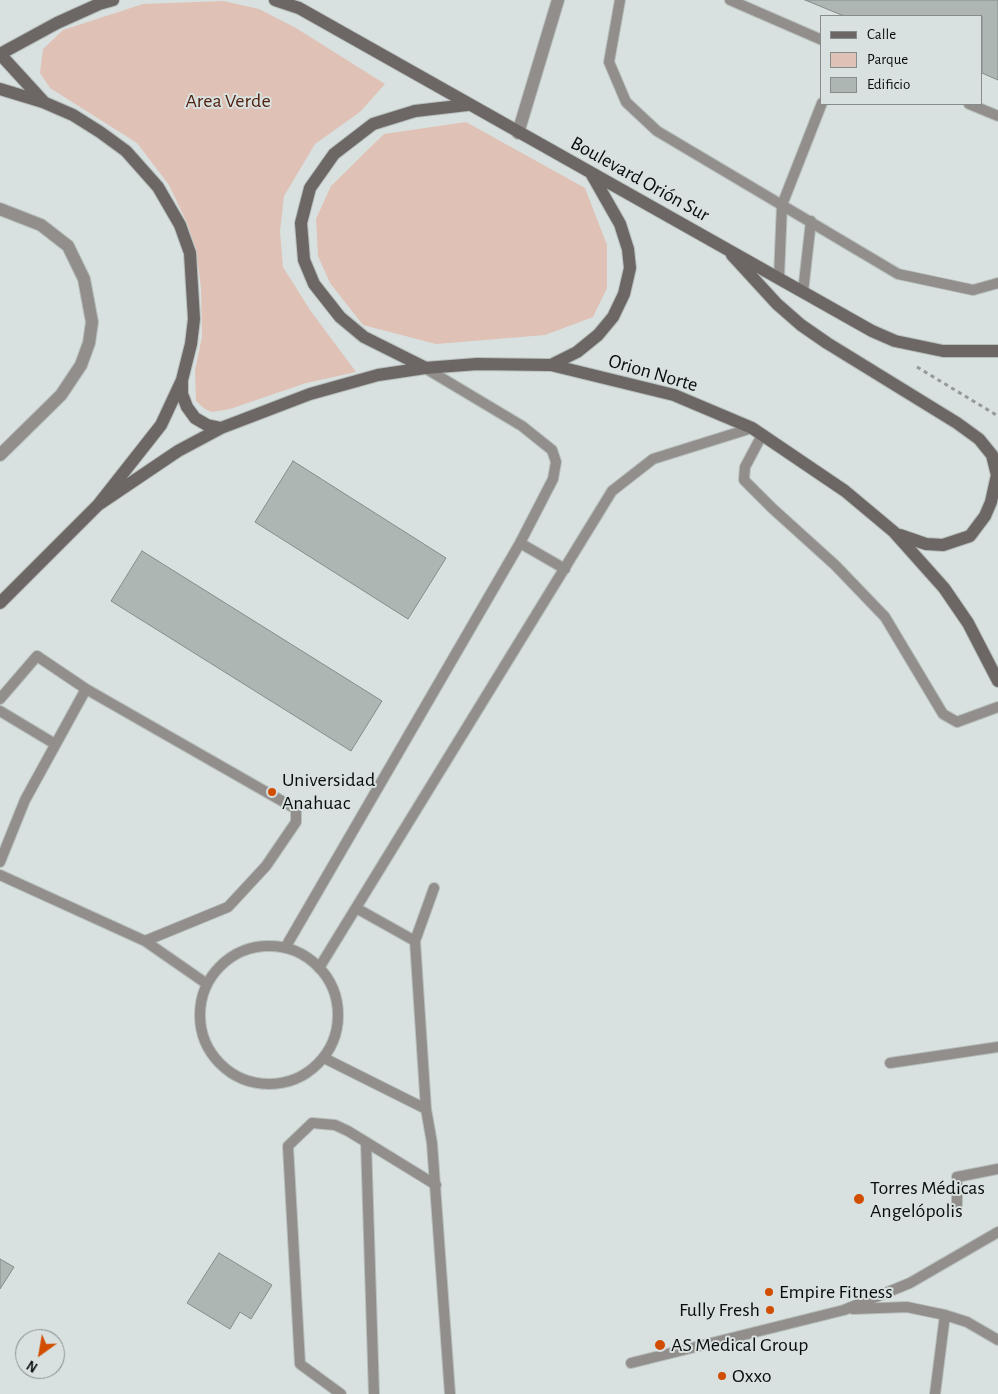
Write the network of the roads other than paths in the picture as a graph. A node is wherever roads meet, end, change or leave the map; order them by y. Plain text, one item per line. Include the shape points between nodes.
1 (113, 0) edge
2 (275, 0) edge
3 (558, 0) edge
4 (620, 0) edge
5 (730, 0) edge
6 (299, 4) edge
7 (820, 39) edge
8 (0, 54) edge
9 (0, 89) edge
10 (43, 102) junction
11 (467, 105) junction
12 (821, 105) edge
13 (971, 105) edge
14 (998, 116) edge
15 (518, 133) junction
16 (591, 173) junction
17 (782, 205) junction
18 (0, 210) edge
19 (810, 221) junction
20 (726, 247) junction
21 (779, 277) junction
22 (998, 283) edge
23 (803, 292) junction
24 (998, 351) edge
25 (551, 365) junction
26 (425, 368) junction
27 (182, 380) junction
28 (221, 428) junction
29 (757, 432) junction
30 (0, 456) edge
31 (98, 505) junction
32 (894, 532) junction
33 (520, 543) junction
34 (565, 570) junction
35 (0, 603) edge
36 (998, 681) edge
37 (86, 689) junction
38 (0, 699) edge
39 (998, 707) edge
40 (0, 711) edge
41 (55, 744) junction
42 (0, 862) edge
43 (0, 875) edge
44 (434, 888) dead end
45 (356, 908) junction
46 (145, 941) junction
47 (415, 942) junction
48 (285, 948) junction
49 (319, 968) junction
50 (208, 984) junction
51 (998, 1047) edge
52 (324, 1058) junction
53 (890, 1063) dead end
54 (426, 1109) junction
55 (366, 1142) junction
56 (998, 1169) edge
57 (436, 1185) junction
58 (957, 1209) dead end
59 (998, 1232) edge
60 (844, 1310) junction
61 (945, 1315) junction
62 (998, 1340) edge
63 (631, 1363) dead end
64 (341, 1394) edge
65 (374, 1394) edge
66 (450, 1394) edge
67 (934, 1394) edge

1 - 8 street via 57,23
2 - 6 street, Boulevard Orión Sur
3 - 15 street
4 - 17 lane via 609,62 626,102 656,131
5 - 7 lane
6 - 11 street, Boulevard Orión Sur
8 - 10 street
9 - 10 street
10 - 27 street via 72,115 126,151 158,187 180,225 190,253 194,319
11 - 15 street, Boulevard Orión Sur
11 - 26 street via 415,111 373,124 334,154 310,188 301,223 304,260 314,284 328,303 364,337
12 - 17 lane
13 - 14 lane
15 - 16 street, Boulevard Orión Sur
16 - 20 street, Boulevard Orión Sur
16 - 25 street via 620,224 630,268 624,294 613,317 598,336 577,352
17 - 19 lane
17 - 21 lane
18 - 30 street via 41,225 68,246 84,278 92,322 81,365 61,395
19 - 22 lane via 898,274 973,290
19 - 23 lane
20 - 21 street, Boulevard Orión Sur
20 - 32 street via 771,298 801,325 957,423 980,439 992,455 997,475 991,502 970,536 943,545 909,540
21 - 23 street, Boulevard Orión Sur
23 - 24 street, Boulevard Orión Sur via 895,341 943,352
25 - 26 street, Orion Norte via 477,364
25 - 29 street, Orion Norte via 674,395
26 - 28 street, Orion Norte via 378,375 310,394
26 - 33 lane via 522,426 552,450 556,462 553,478
27 - 28 street via 182,394 195,418
27 - 31 street via 161,424
28 - 31 street, Orion Norte via 170,456
29 - 32 street, Orion Norte via 845,491
29 - 34 lane via 653,459 612,491
29 - 39 lane via 744,480 885,617 942,714 957,722
31 - 35 street
32 - 36 street, Orion Norte via 944,588 968,623
33 - 34 lane
33 - 48 lane
34 - 45 lane
37 - 38 lane via 37,656
37 - 41 lane
37 - 46 lane via 296,809 296,822 266,866 228,907
40 - 41 lane
41 - 42 lane via 25,800
43 - 46 lane
44 - 47 lane
45 - 47 lane
45 - 49 lane
46 - 50 lane
47 - 54 lane
48 - 49 lane
48 - 50 lane via 262,946 240,952 221,966
49 - 52 lane via 333,988 338,1012 335,1037
50 - 52 lane via 200,1005 201,1028 209,1049 223,1067 242,1079 264,1084 286,1082 307,1074
51 - 53 lane
52 - 54 lane
54 - 57 lane
55 - 57 lane
55 - 64 lane via 336,1125 312,1123 288,1146 300,1364
55 - 65 lane
56 - 58 lane via 956,1177
57 - 66 lane
59 - 60 lane via 910,1283
60 - 61 lane via 907,1307
60 - 63 lane
61 - 62 lane via 967,1322
61 - 67 lane

